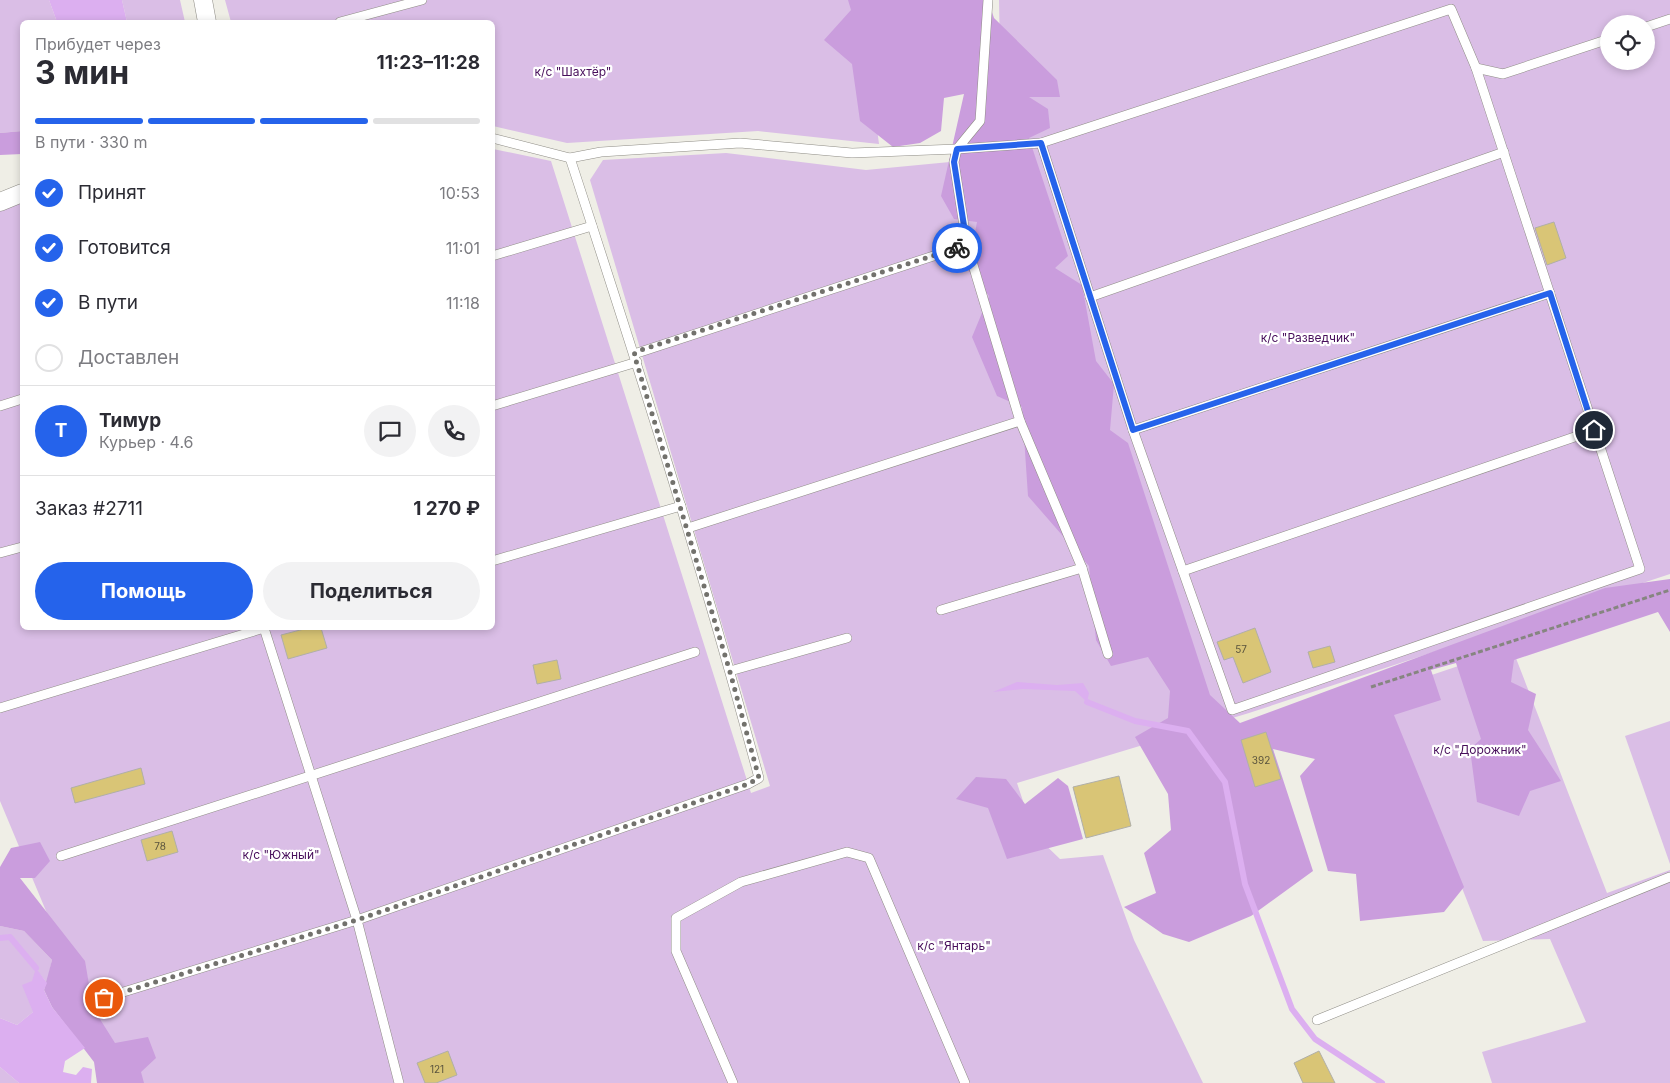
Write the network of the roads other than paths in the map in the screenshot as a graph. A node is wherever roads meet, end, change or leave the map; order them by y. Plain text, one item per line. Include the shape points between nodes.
1 (203, 0) edge
2 (422, 0) edge
3 (988, 0) edge
4 (1670, 19) edge
5 (207, 20) edge
6 (347, 20) edge
7 (1655, 23) edge
8 (1600, 42) edge
9 (1476, 68) junction
10 (495, 139) edge
11 (1041, 143) junction
12 (957, 149) junction
13 (1504, 152) junction
14 (570, 158) junction
15 (20, 194) edge
16 (0, 202) edge
17 (592, 226) junction
18 (967, 245) junction
19 (495, 255) edge
20 (1550, 293) junction
21 (1090, 297) junction
22 (636, 358) junction
23 (20, 400) edge
24 (495, 405) edge
25 (0, 406) edge
26 (1020, 422) junction
27 (1133, 430) junction
28 (1594, 430) junction
29 (681, 506) junction
30 (688, 528) junction
31 (20, 548) edge
32 (0, 553) edge
33 (495, 560) edge
34 (1082, 568) junction
35 (1183, 571) junction
36 (941, 610) dead end
37 (257, 630) edge
38 (265, 630) edge
39 (847, 638) dead end
40 (695, 652) dead end
41 (1108, 654) dead end
42 (730, 672) junction
43 (0, 708) edge
44 (312, 776) junction
45 (62, 856) dead end
46 (1670, 877) edge
47 (357, 920) junction
48 (104, 998) dead end
49 (1317, 1020) dead end
50 (399, 1083) edge
51 (733, 1083) edge
52 (965, 1083) edge

1 - 5 street
2 - 6 lane
3 - 12 lane via 980,121
4 - 7 lane
8 - 9 lane via 1503,74
9 - 11 lane via 1451,9
9 - 13 lane
10 - 14 lane
11 - 12 lane
11 - 21 lane
12 - 14 lane via 852,153 740,143 601,152
12 - 18 lane via 954,162
13 - 20 lane
13 - 21 lane
14 - 17 lane
15 - 16 street
17 - 19 lane
17 - 22 lane
18 - 22 lane via 641,350
18 - 26 lane
20 - 27 lane
20 - 28 lane
21 - 27 lane
22 - 24 lane
22 - 29 lane
23 - 25 lane
26 - 30 lane
26 - 34 lane
27 - 35 lane
28 - 35 lane
28 - 35 lane via 1640,569 1250,704 1232,710
29 - 30 lane
29 - 33 lane
30 - 42 lane
31 - 32 lane
34 - 36 lane
34 - 41 lane
37 - 43 lane
38 - 44 lane
39 - 42 lane
40 - 44 lane
42 - 47 lane via 759,778
44 - 45 lane
44 - 47 lane
46 - 49 lane
47 - 48 lane
47 - 50 lane
51 - 52 lane via 676,951 676,918 741,882 847,852 869,858

